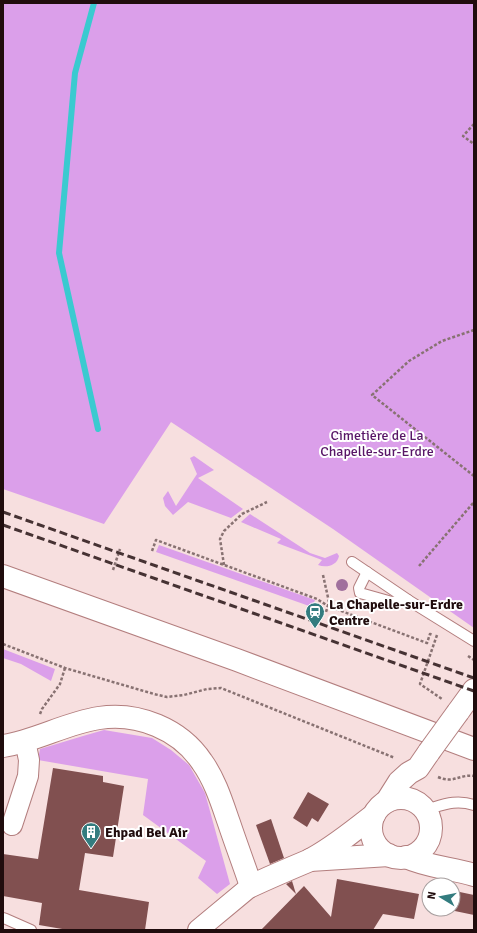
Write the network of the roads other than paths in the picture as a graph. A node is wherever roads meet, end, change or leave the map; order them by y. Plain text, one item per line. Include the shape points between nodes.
1 (352, 562) dead end
2 (367, 572) junction
3 (3, 576) edge
4 (408, 600) junction
5 (474, 641) edge
6 (474, 690) edge
7 (29, 739) junction
8 (3, 746) edge
9 (474, 748) edge
10 (424, 760) junction
11 (474, 805) edge
12 (381, 808) junction
13 (423, 808) junction
14 (12, 825) dead end
15 (427, 842) junction
16 (397, 856) junction
17 (309, 860) junction
18 (466, 872) edge
19 (251, 886) junction
20 (3, 918) edge
21 (31, 930) edge
22 (198, 930) edge

1 - 2 lane
2 - 4 lane
2 - 4 lane via 359,588 360,593 392,602
3 - 9 street
4 - 5 lane
6 - 10 street, bridge
7 - 8 street
7 - 14 street via 28,776
7 - 19 street via 82,721 120,717 152,723 178,737 191,748 211,777
10 - 12 street via 399,782
10 - 13 street via 418,795
11 - 13 lane via 451,802
12 - 13 street via 401,798 414,801
12 - 16 street via 372,824 374,838 381,850
12 - 17 street via 348,836
13 - 15 street via 431,826
15 - 16 street via 414,854
15 - 18 street via 446,864
16 - 17 street
16 - 18 street via 429,866
17 - 19 street
19 - 22 street
20 - 21 lane

